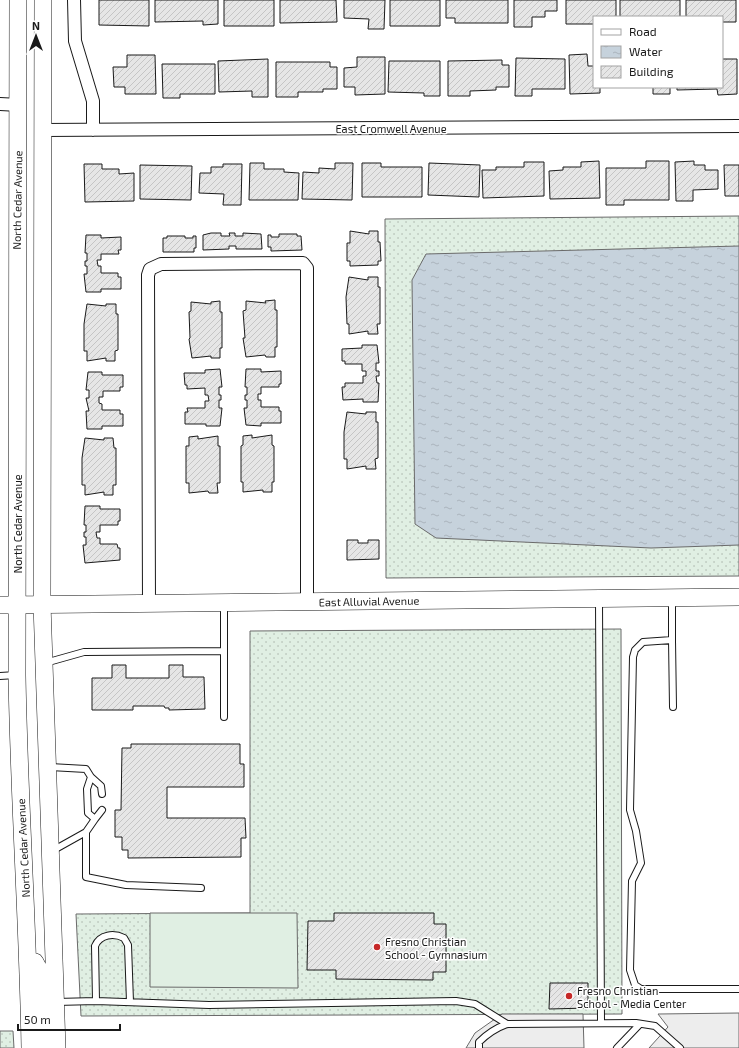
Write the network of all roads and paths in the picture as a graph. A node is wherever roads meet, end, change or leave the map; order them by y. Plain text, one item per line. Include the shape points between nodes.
1 (18, 0) edge
2 (43, 0) edge
3 (74, 0) edge
4 (0, 104) edge
5 (19, 105) junction
6 (739, 126) edge
7 (43, 130) junction
8 (93, 130) junction
9 (44, 289) junction
10 (739, 597) edge
11 (672, 598) junction
12 (599, 599) junction
13 (224, 602) junction
14 (307, 602) junction
15 (149, 603) junction
16 (42, 604) junction
17 (0, 605) edge
18 (17, 605) junction
19 (672, 640) junction
20 (224, 651) junction
21 (43, 664) junction
22 (17, 675) junction
23 (0, 676) edge
24 (673, 706) dead end
25 (224, 717) dead end
26 (47, 767) junction
27 (91, 777) junction
28 (102, 794) dead end
29 (102, 810) dead end
30 (95, 819) junction
31 (86, 832) junction
32 (50, 852) junction
33 (201, 888) dead end
34 (28, 960) junction
35 (739, 989) edge
36 (96, 1001) junction
37 (56, 1002) junction
38 (130, 1002) junction
39 (600, 1023) junction
40 (507, 1024) junction
41 (640, 1024) junction
42 (30, 1048) edge
43 (45, 1048) edge
44 (57, 1048) edge
45 (479, 1048) edge
46 (617, 1048) edge
47 (680, 1048) edge

1 - 5 main road, North Cedar Avenue
2 - 7 main road
3 - 8 street via 75,41 93,101
4 - 5 street
5 - 9 main road via 29,114 32,123 32,233
5 - 18 main road, North Cedar Avenue via 16,220
6 - 8 street, East Cromwell Avenue
7 - 8 street, East Cromwell Avenue
7 - 9 main road
9 - 16 main road
10 - 11 main road, East Alluvial Avenue
11 - 12 main road, East Alluvial Avenue
11 - 19 lane
12 - 14 main road, East Alluvial Avenue
12 - 39 lane
13 - 14 main road, East Alluvial Avenue
13 - 15 main road, East Alluvial Avenue
13 - 20 lane
14 - 15 street via 307,268 303,264 162,264 150,269 148,274
15 - 16 main road, East Alluvial Avenue
16 - 18 main road, East Alluvial Avenue
16 - 21 main road
17 - 18 main road, East Alluvial Avenue
18 - 22 main road, North Cedar Avenue
19 - 24 lane
19 - 35 lane via 643,642 635,650 633,657 630,810 641,863 632,881 630,970 635,985 641,989
20 - 21 lane via 84,652
20 - 25 lane
21 - 26 main road
22 - 23 lane
22 - 34 main road, North Cedar Avenue
26 - 27 lane via 68,766 86,769
26 - 32 main road
27 - 28 lane via 101,786
27 - 30 lane via 87,789 88,813
29 - 30 lane
30 - 31 lane
31 - 32 lane
31 - 33 lane via 86,877 126,885
32 - 37 main road
34 - 42 main road, North Cedar Avenue
34 - 43 main road via 35,962 42,975
36 - 37 lane
36 - 38 lane
36 - 38 lane via 95,946 102,937 116,935 124,938 128,945
37 - 44 main road
38 - 40 lane via 209,1004 456,1001 475,1004
39 - 40 lane
39 - 41 lane
40 - 45 lane via 486,1035 479,1042
41 - 46 lane
41 - 47 lane via 655,1026

